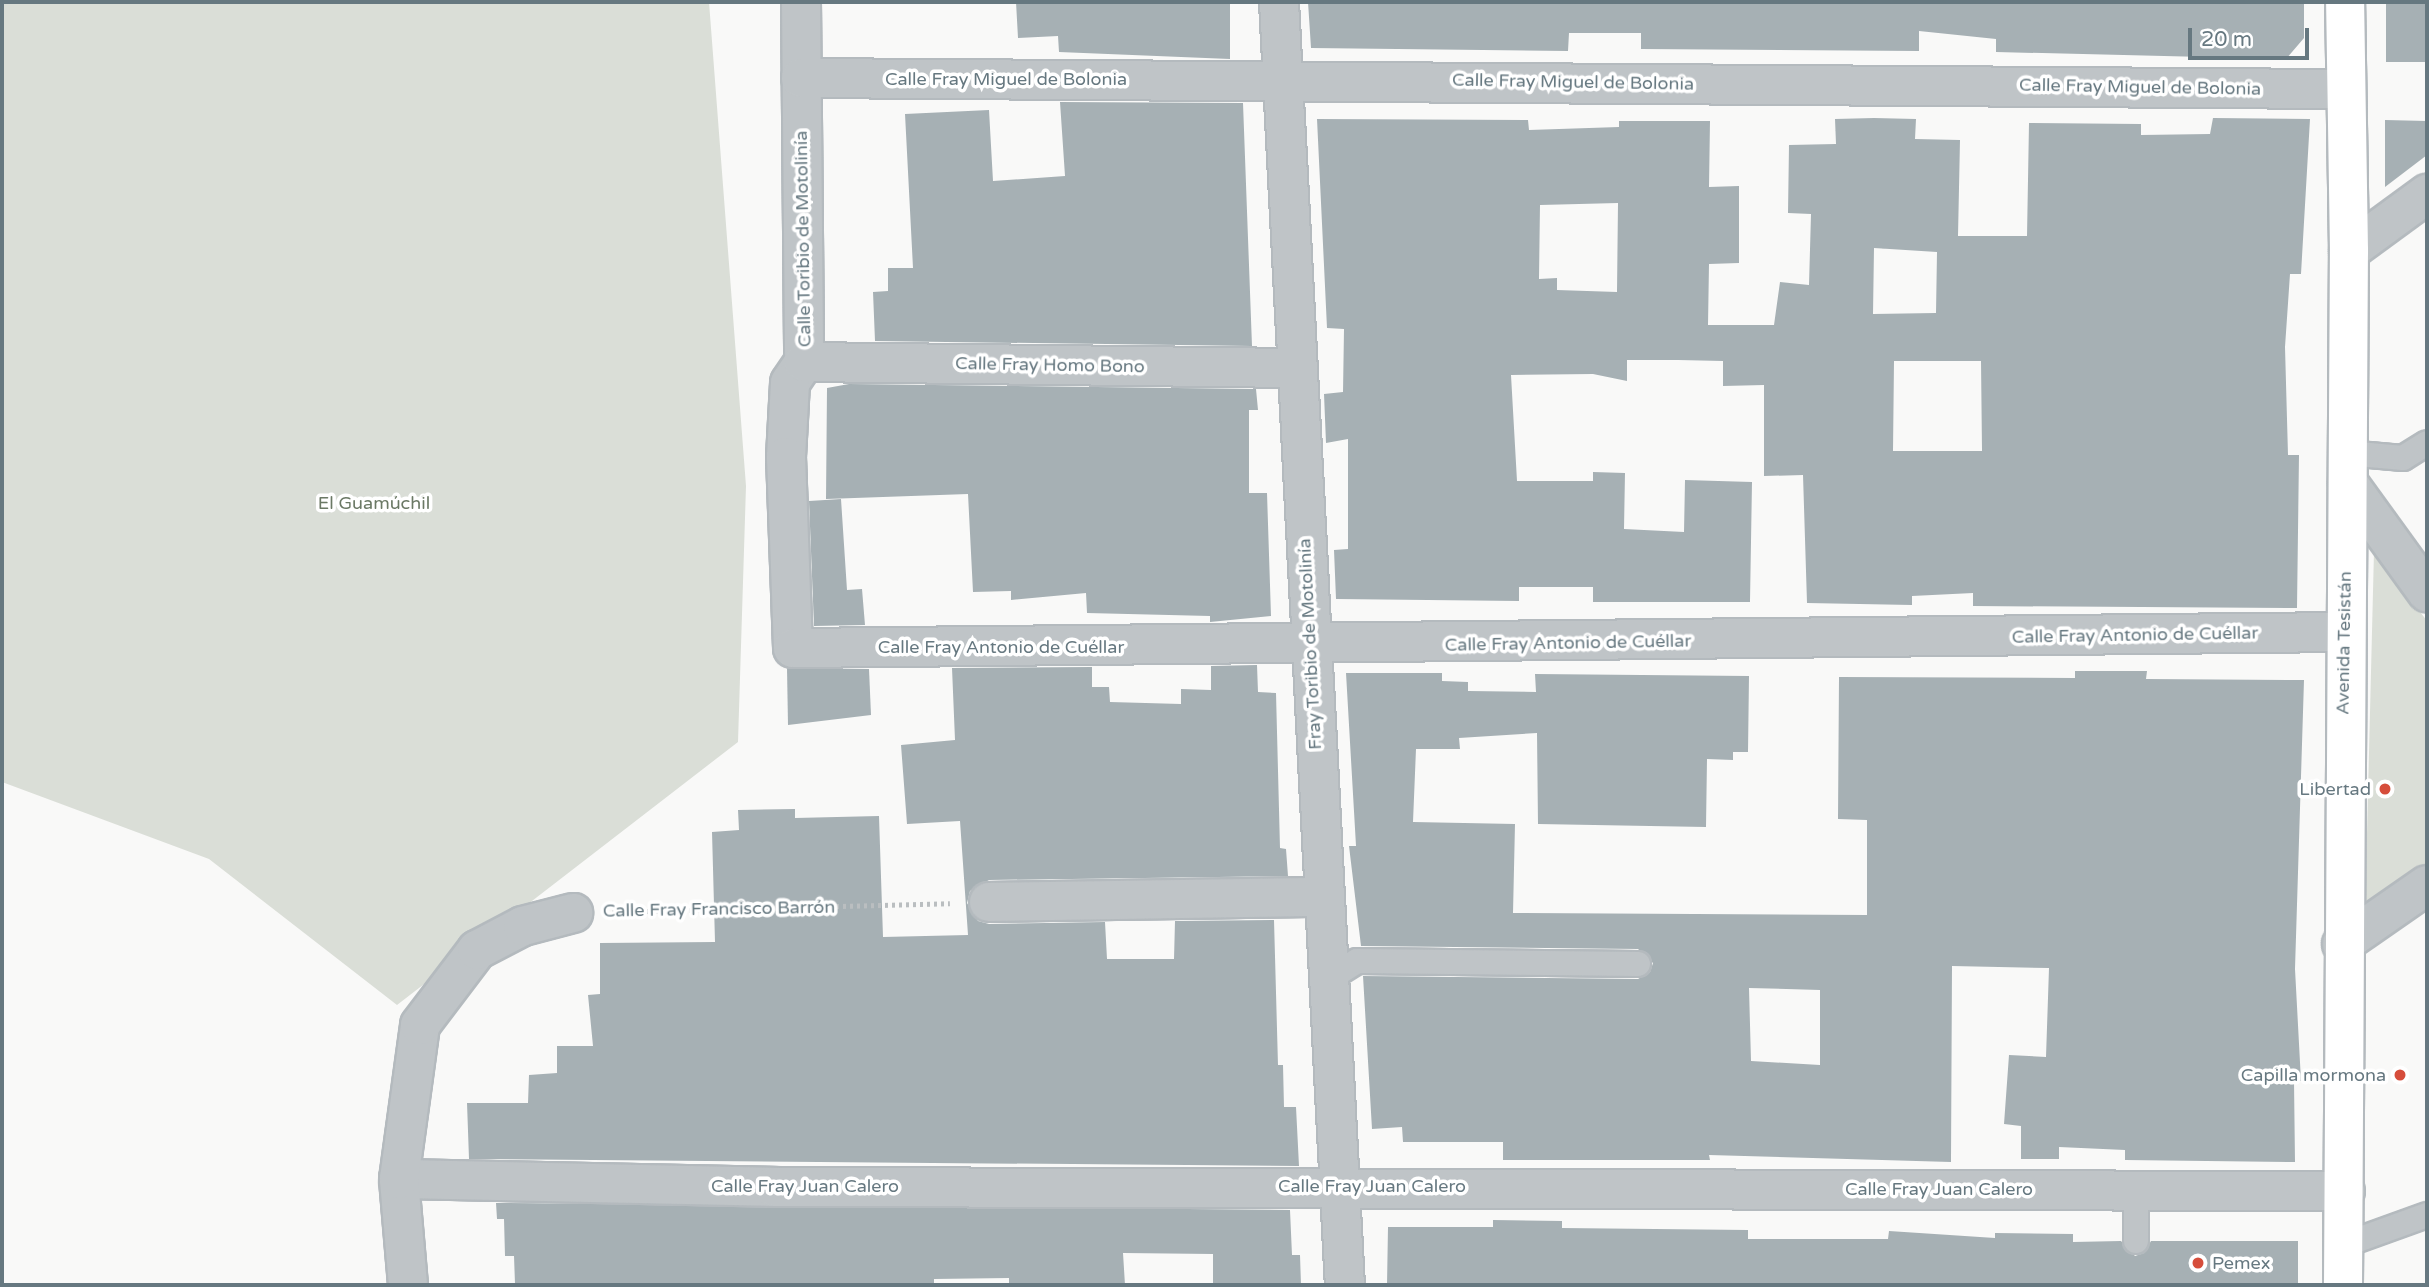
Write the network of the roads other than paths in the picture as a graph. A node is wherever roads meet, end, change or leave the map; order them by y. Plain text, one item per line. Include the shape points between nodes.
1 (802, 2) edge
2 (1279, 2) edge
3 (2345, 2) edge
4 (801, 78) junction
5 (1283, 79) junction
6 (2345, 89) junction
7 (2427, 194) edge
8 (2349, 251) junction
9 (804, 362) junction
10 (1297, 368) junction
11 (2427, 443) edge
12 (2348, 468) junction
13 (2427, 592) edge
14 (2343, 632) junction
15 (1310, 645) junction
16 (793, 648) joint
17 (2427, 885) edge
18 (1324, 897) junction
19 (989, 902) road end
20 (573, 913) road end
21 (2342, 944) junction
22 (1638, 964) dead end
23 (1330, 978) junction
24 (399, 1179) junction
25 (1339, 1185) junction
26 (2136, 1190) junction
27 (2345, 1191) junction
28 (2427, 1215) edge
29 (2136, 1241) dead end
30 (2344, 1245) junction
31 (408, 1285) edge
32 (1345, 1285) edge
33 (2343, 1285) edge

1 - 4 street, Calle Toribio de Motolinía
2 - 5 street, Fray Toribio de Motolinía
3 - 6 main road, Avenida Tesistán
4 - 5 street, Calle Fray Miguel de Bolonia
4 - 9 street, Calle Toribio de Motolinía
5 - 6 street, Calle Fray Miguel de Bolonia
5 - 10 street, Fray Toribio de Motolinía
6 - 8 main road, Avenida Tesistán
7 - 8 street
8 - 12 main road, Avenida Tesistán
9 - 10 street, Calle Fray Homo Bono
9 - 16 street, Calle Toribio de Motolinía via 790,383 786,457
10 - 15 street, Fray Toribio de Motolinía
11 - 12 lane via 2403,458
12 - 13 street
12 - 14 main road, Avenida Tesistán
14 - 15 street, Calle Fray Antonio de Cuéllar
14 - 21 main road, Avenida Tesistán
15 - 16 street, Calle Fray Antonio de Cuéllar
15 - 18 street, Fray Toribio de Motolinía
17 - 21 street
18 - 19 street
18 - 23 street, Fray Toribio de Motolinía
20 - 24 street via 523,926 477,950 420,1025
21 - 27 main road, Avenida Tesistán
22 - 23 lane via 1357,961
23 - 25 street, Fray Toribio de Motolinía
24 - 25 street, Calle Fray Juan Calero via 774,1187
24 - 31 street
25 - 26 street, Calle Fray Juan Calero
25 - 32 street, Fray Toribio de Motolinía
26 - 27 street, Calle Fray Juan Calero
26 - 29 lane
27 - 30 main road, Avenida Tesistán
28 - 30 lane
30 - 33 main road, Avenida Tesistán

